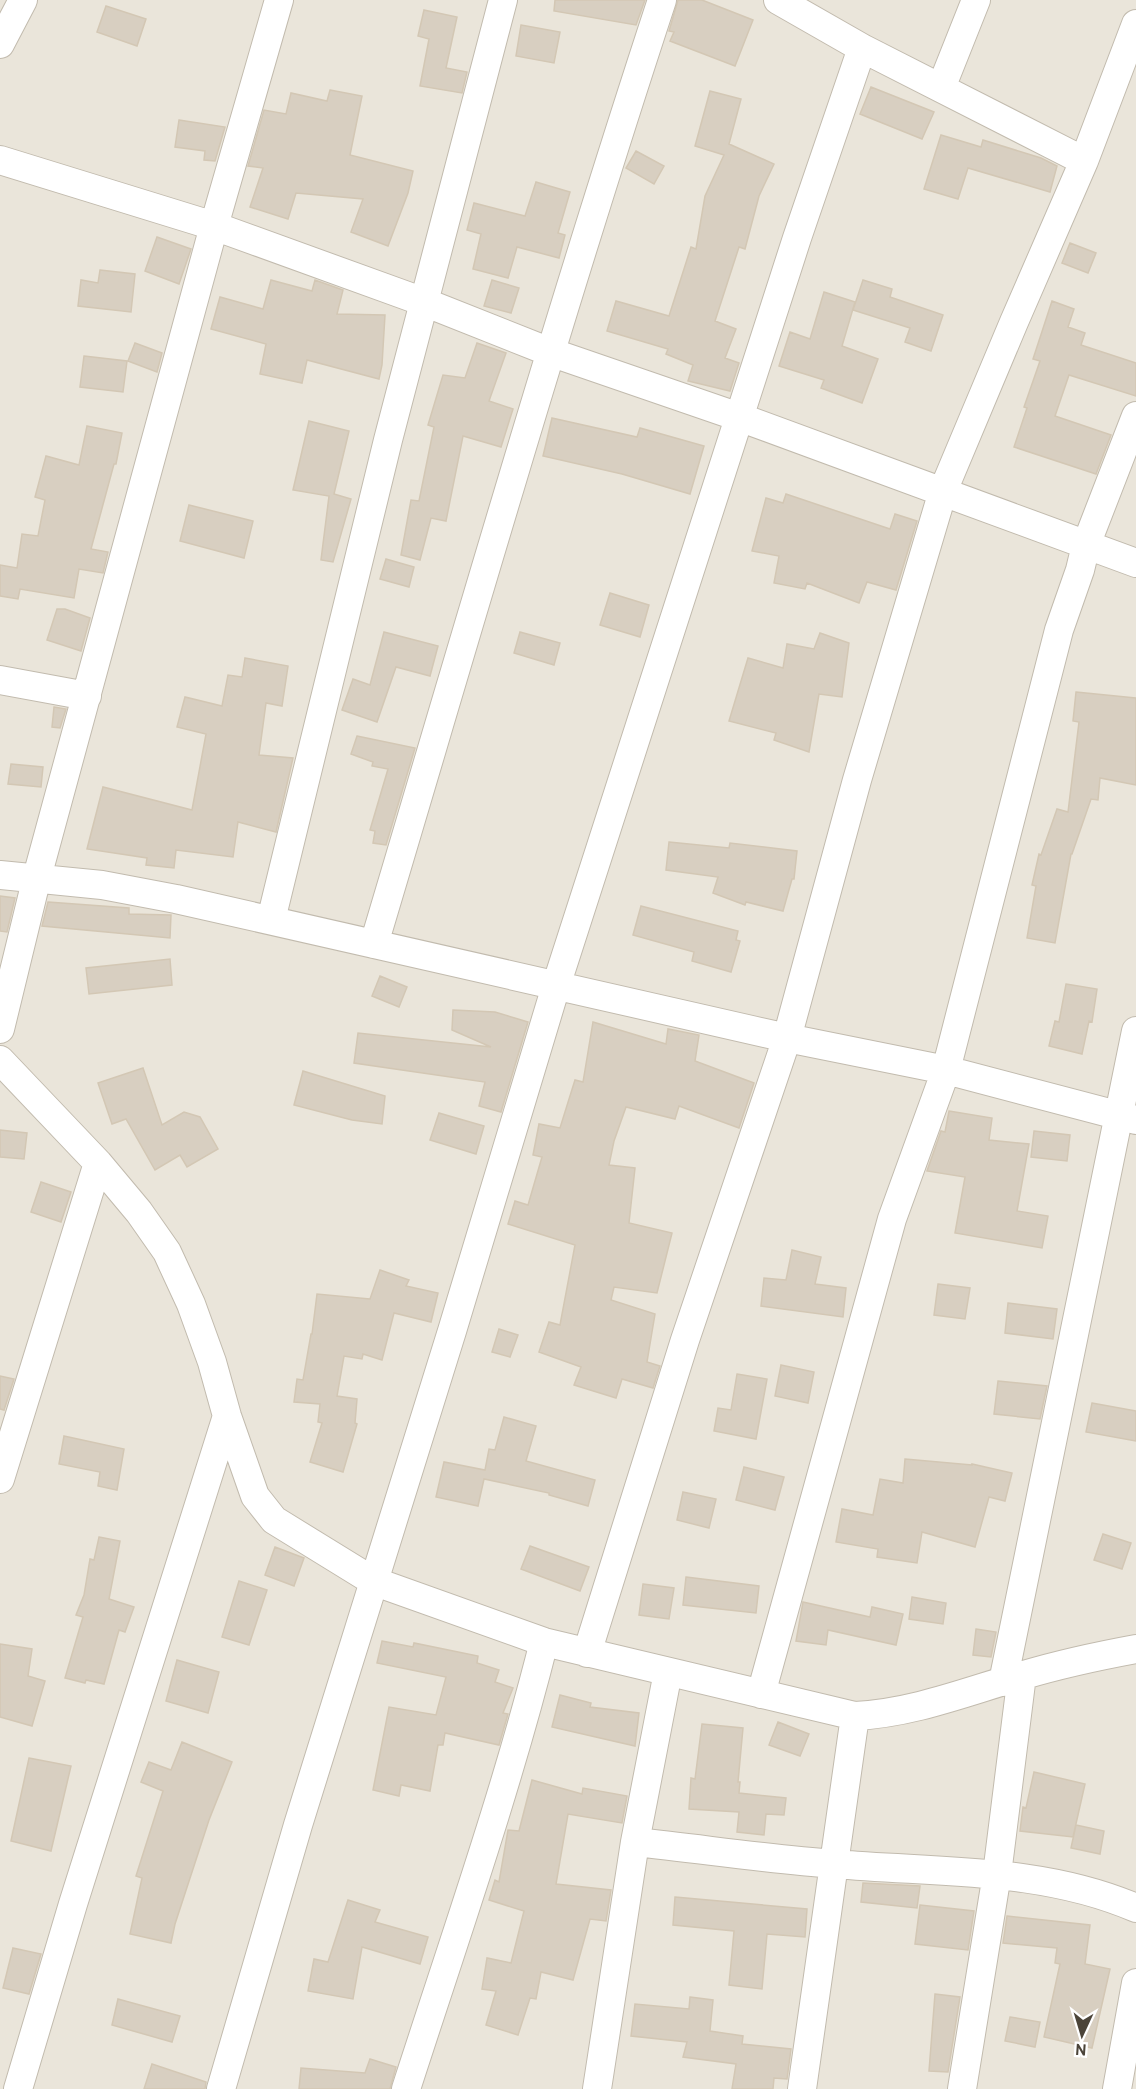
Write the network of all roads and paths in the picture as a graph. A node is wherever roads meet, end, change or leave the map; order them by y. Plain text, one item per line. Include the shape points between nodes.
1 (23, 0) edge
2 (279, 0) edge
3 (503, 0) edge
4 (662, 0) edge
5 (976, 0) edge
6 (789, 3) edge
7 (1136, 24) edge
8 (0, 44) edge
9 (862, 48) junction
10 (941, 88) junction
11 (0, 160) edge
12 (1084, 161) junction
13 (214, 226) junction
14 (424, 302) junction
15 (550, 352) junction
16 (1136, 416) edge
17 (740, 417) junction
18 (944, 491) junction
19 (1086, 544) junction
20 (1136, 563) edge
21 (0, 680) edge
22 (87, 696) junction
23 (0, 875) edge
24 (37, 877) junction
25 (271, 920) junction
26 (374, 944) junction
27 (556, 986) junction
28 (0, 1029) edge
29 (1136, 1031) edge
30 (787, 1038) junction
31 (0, 1060) edge
32 (946, 1070) junction
33 (1127, 1118) edge
34 (98, 1163) junction
35 (226, 1416) junction
36 (0, 1479) edge
37 (373, 1581) junction
38 (544, 1642) junction
39 (1136, 1649) edge
40 (587, 1653) junction
41 (668, 1672) junction
42 (1012, 1678) junction
43 (761, 1694) junction
44 (855, 1716) junction
45 (635, 1842) junction
46 (835, 1864) junction
47 (997, 1874) junction
48 (1136, 1908) edge
49 (1136, 1983) edge
50 (18, 2089) edge
51 (221, 2089) edge
52 (406, 2089) edge
53 (597, 2089) edge
54 (802, 2089) edge
55 (962, 2089) edge
56 (1117, 2089) edge

1 - 8 street
2 - 13 street
3 - 14 street
4 - 15 street
5 - 10 street
6 - 9 street
7 - 12 street
9 - 10 street
9 - 17 street via 796,238
10 - 12 street
11 - 13 street
12 - 18 street
13 - 14 street
13 - 22 street
14 - 15 street
14 - 25 street
15 - 17 street
15 - 26 street
16 - 19 street
17 - 18 street
17 - 27 street
18 - 19 street
18 - 30 street via 857,780
19 - 20 street
19 - 32 street via 1059,630
21 - 22 street
22 - 24 street
23 - 24 street
24 - 25 street via 102,885
24 - 28 street
25 - 26 street
26 - 27 street
27 - 30 street
27 - 37 street
29 - 33 street
30 - 32 street
30 - 40 street via 685,1340
31 - 34 street
32 - 33 street
32 - 43 street via 892,1219
33 - 42 street
34 - 35 street via 167,1252 212,1362
34 - 36 street
35 - 37 street via 255,1496 274,1520
35 - 50 street
37 - 38 street
37 - 51 street
38 - 40 street
38 - 52 street via 498,1808
39 - 42 street
40 - 41 street
41 - 43 street
41 - 45 street
42 - 44 street via 906,1710
42 - 47 street
43 - 44 street
44 - 46 street
45 - 46 street
45 - 53 street
46 - 47 street
46 - 54 street
47 - 48 street via 1066,1886
47 - 55 street
49 - 56 street

